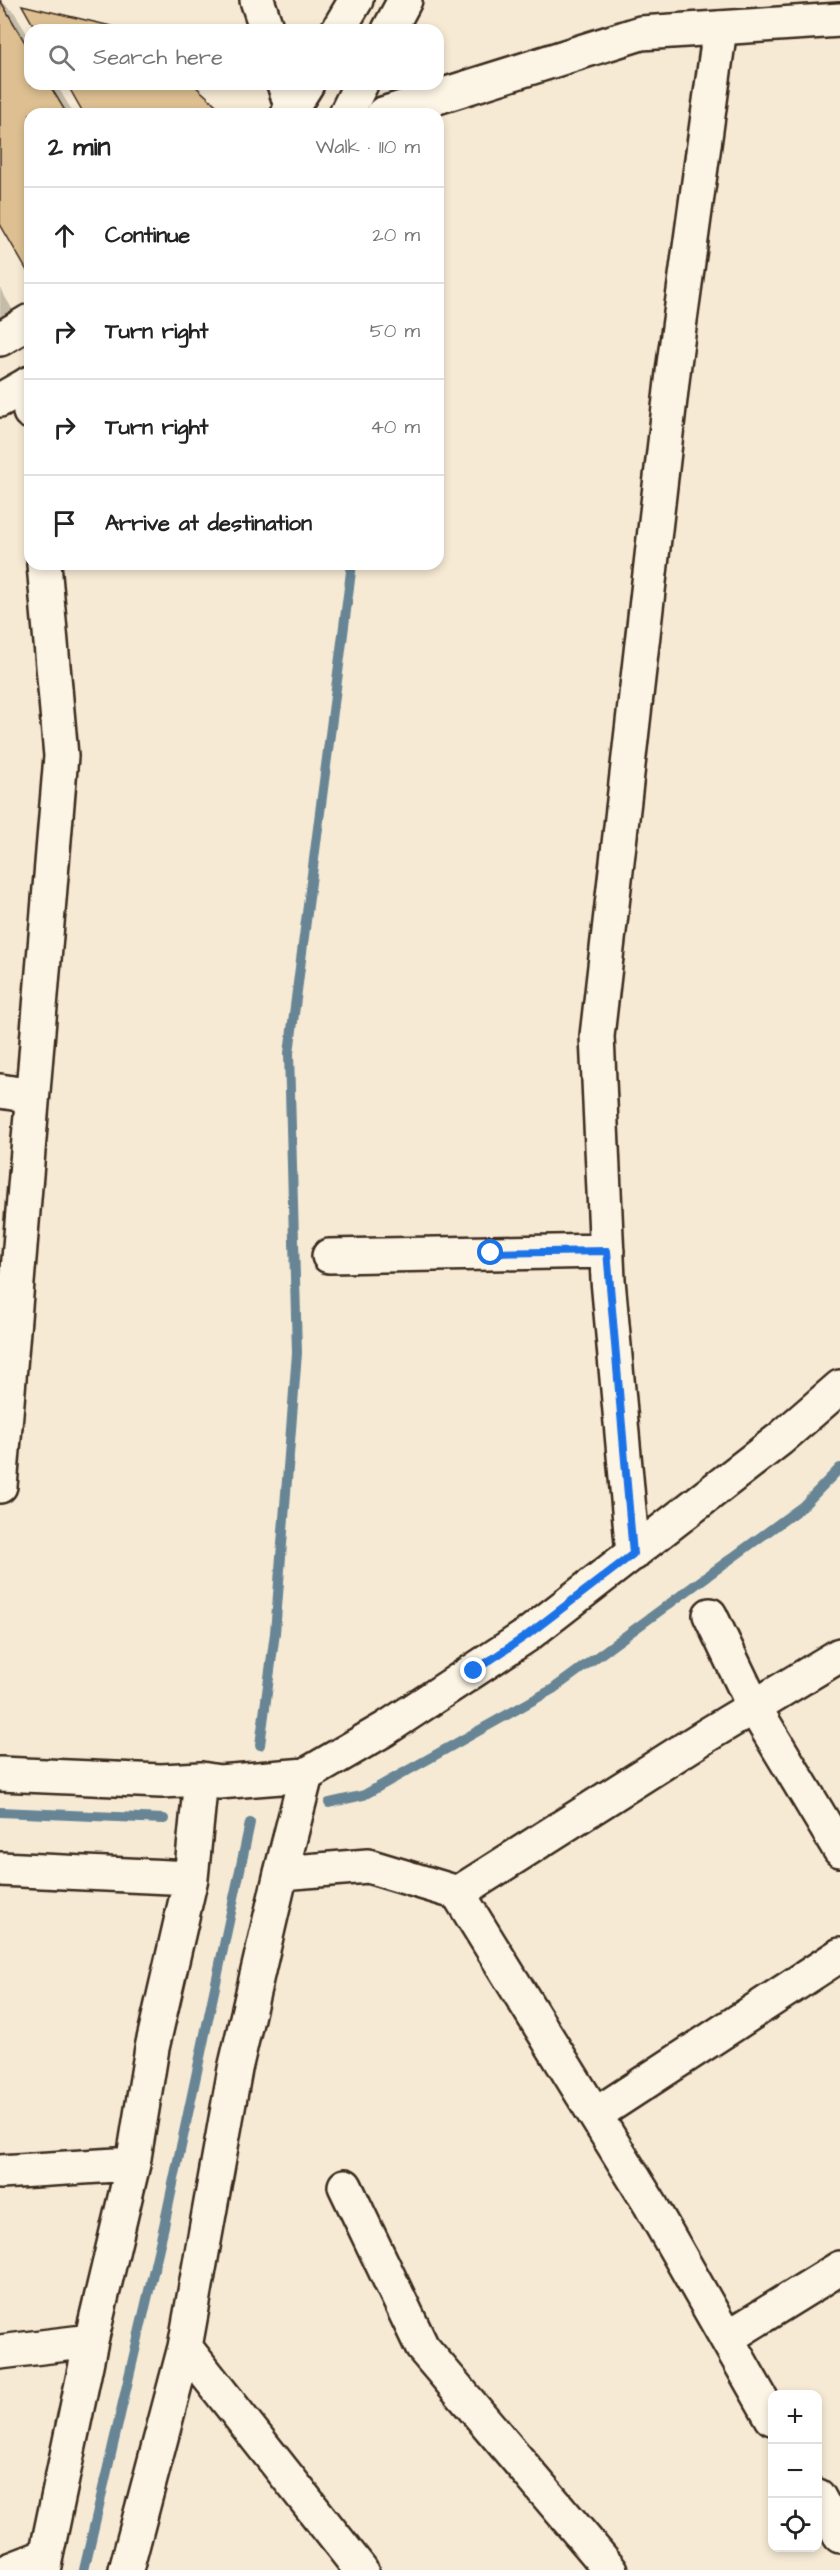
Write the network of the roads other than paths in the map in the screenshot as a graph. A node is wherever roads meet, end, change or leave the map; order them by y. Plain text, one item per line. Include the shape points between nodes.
1 (257, 0) edge
2 (356, 0) edge
3 (405, 0) edge
4 (840, 20) edge
5 (265, 24) edge
6 (342, 24) edge
7 (392, 24) edge
8 (720, 28) junction
9 (358, 90) edge
10 (348, 108) edge
11 (402, 108) edge
12 (24, 325) edge
13 (0, 339) edge
14 (45, 570) edge
15 (0, 1091) edge
16 (32, 1096) junction
17 (607, 1251) junction
18 (329, 1256) dead end
19 (840, 1387) edge
20 (0, 1486) edge
21 (633, 1554) junction
22 (710, 1615) dead end
23 (840, 1655) edge
24 (754, 1707) junction
25 (0, 1774) edge
26 (306, 1775) junction
27 (201, 1779) junction
28 (840, 1851) edge
29 (0, 1869) edge
30 (281, 1873) junction
31 (191, 1878) junction
32 (458, 1893) junction
33 (840, 1955) edge
34 (594, 2115) junction
35 (133, 2164) junction
36 (0, 2172) edge
37 (345, 2186) dead end
38 (840, 2268) edge
39 (727, 2338) junction
40 (91, 2340) junction
41 (185, 2347) junction
42 (0, 2352) edge
43 (768, 2411) edge
44 (819, 2498) edge
45 (840, 2536) edge
46 (45, 2563) edge
47 (10, 2570) edge
48 (126, 2570) edge
49 (361, 2570) edge
50 (611, 2570) edge

1 - 5 main road
2 - 6 main road
3 - 7 main road
4 - 8 main road
8 - 11 main road via 641,33
8 - 17 main road via 674,364 597,1036
9 - 10 main road
12 - 13 main road
14 - 16 main road via 61,756
15 - 16 main road
16 - 20 main road
17 - 18 main road
17 - 21 main road
19 - 21 main road
21 - 26 main road via 526,1636 386,1729
22 - 24 main road
23 - 24 main road
24 - 28 main road
24 - 32 main road
25 - 27 main road
26 - 27 main road via 219,1782
26 - 30 main road
27 - 31 main road
29 - 31 main road
30 - 32 main road via 368,1866
30 - 41 main road via 235,2069
31 - 35 main road via 152,2048
32 - 34 main road
33 - 34 main road
34 - 39 main road
35 - 36 main road
35 - 40 main road
37 - 50 main road via 423,2347
38 - 39 main road
39 - 43 main road
40 - 42 main road
40 - 46 main road
41 - 48 main road
41 - 49 main road
44 - 45 main road
46 - 47 main road

